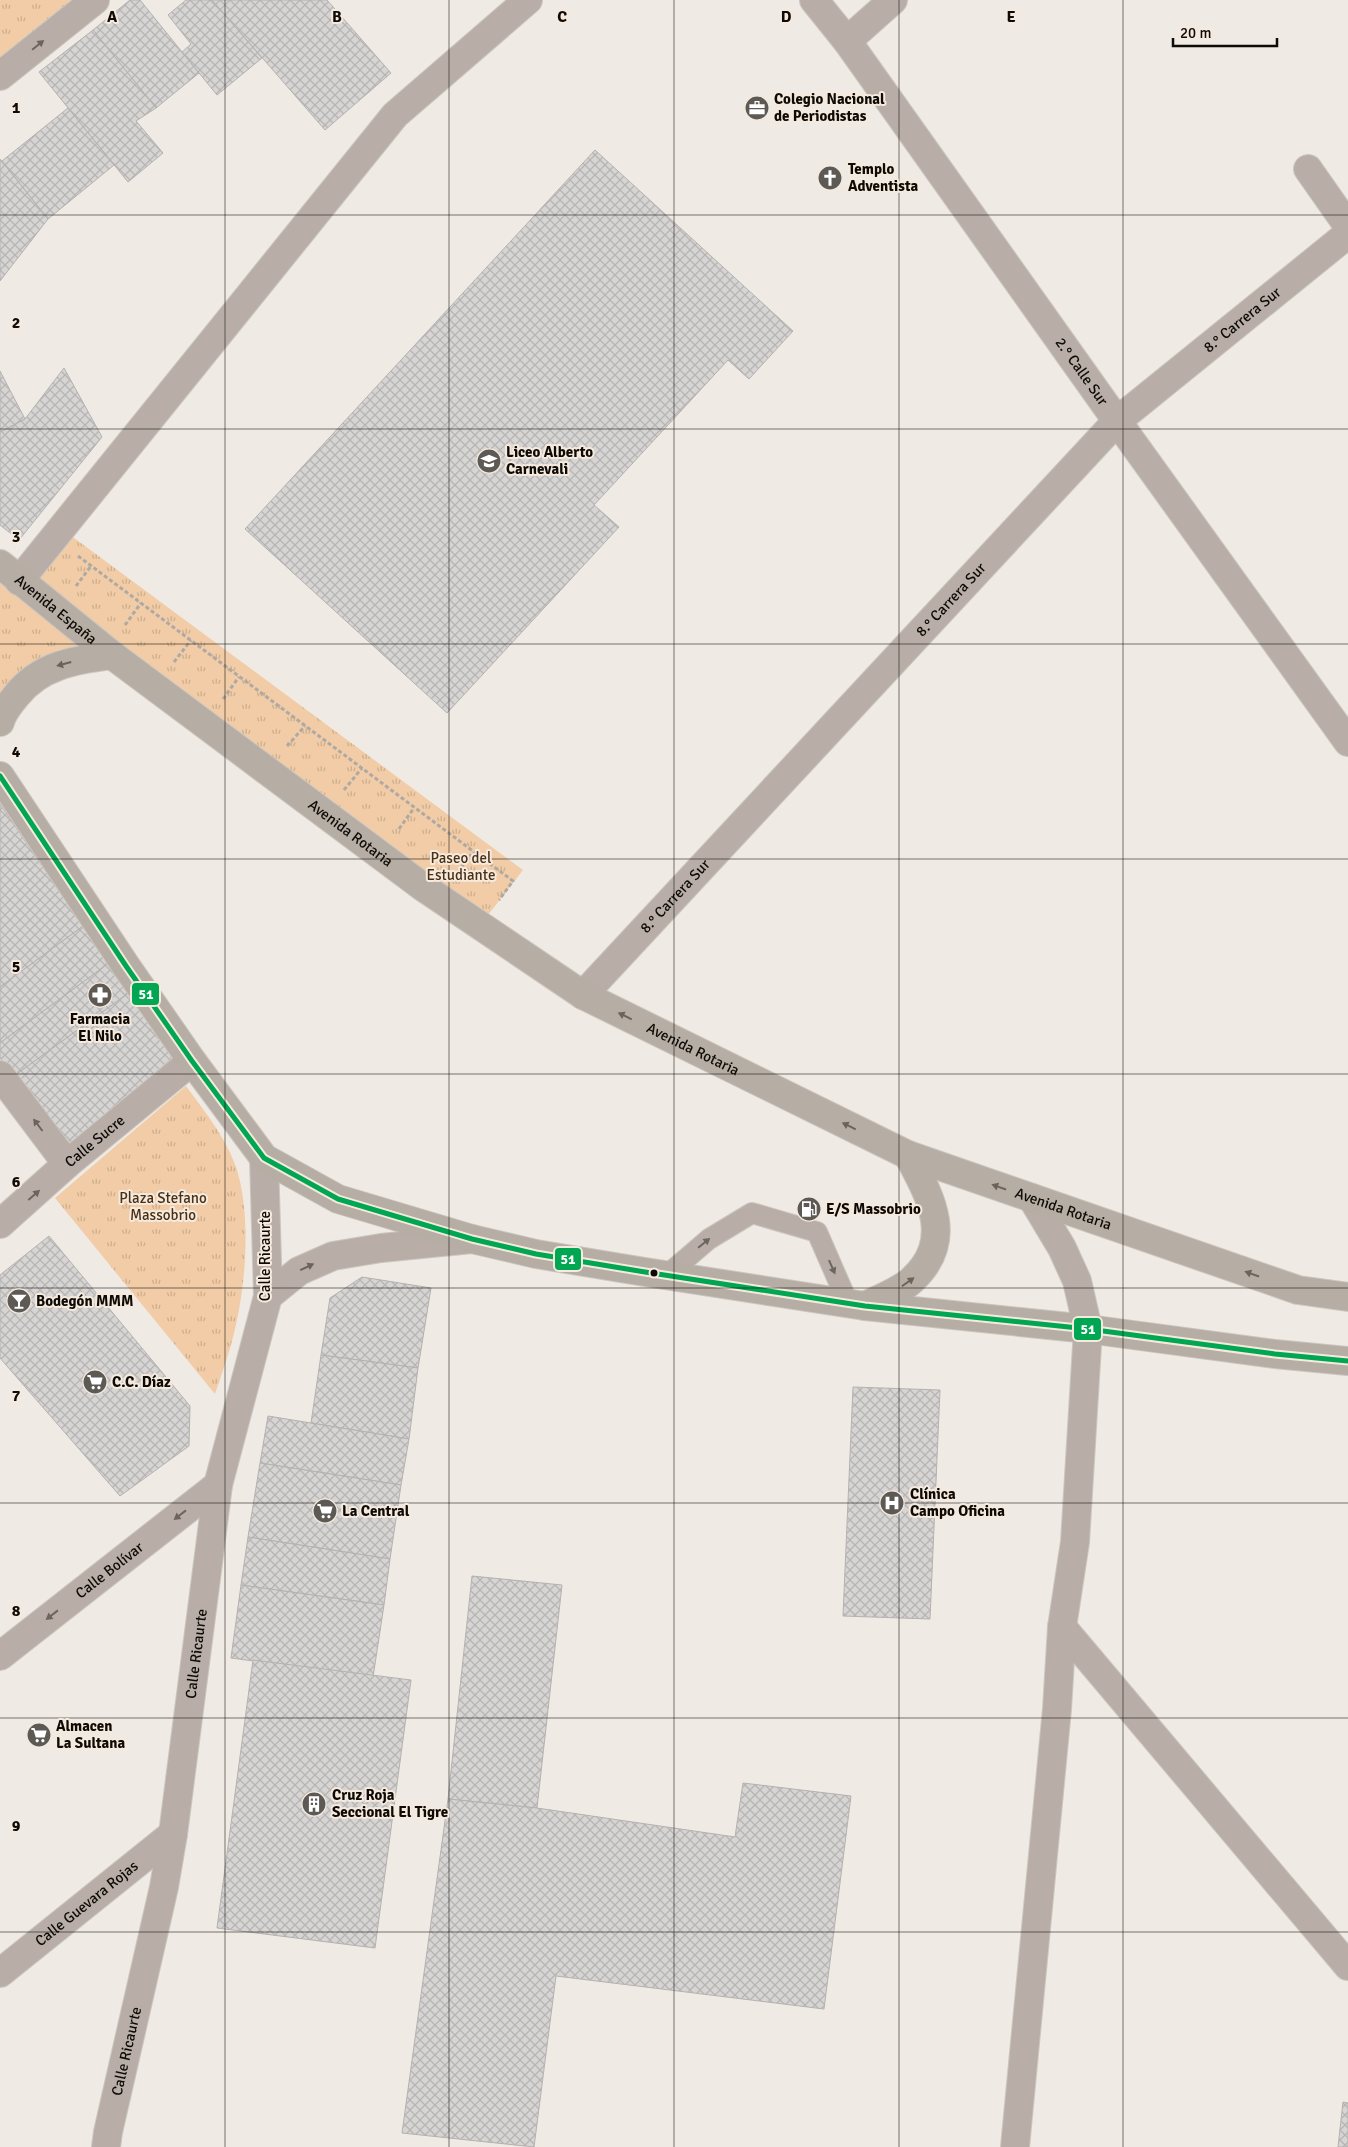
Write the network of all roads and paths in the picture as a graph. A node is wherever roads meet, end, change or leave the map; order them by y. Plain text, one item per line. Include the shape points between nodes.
1 (95, 0) edge
2 (528, 0) edge
3 (814, 0) edge
4 (893, 0) edge
5 (847, 41) junction
6 (0, 76) edge
7 (1308, 169) dead end
8 (1348, 226) edge
9 (1348, 234) edge
10 (1117, 421) junction
11 (54, 538) junction
12 (91, 566) junction
13 (10, 572) edge
14 (71, 592) dead end
15 (141, 603) junction
16 (121, 630) dead end
17 (191, 640) junction
18 (112, 656) junction
19 (170, 667) dead end
20 (239, 677) junction
21 (220, 704) dead end
22 (0, 722) edge
23 (305, 726) junction
24 (1348, 742) edge
25 (282, 752) dead end
26 (362, 768) junction
27 (0, 776) edge
28 (340, 794) dead end
29 (414, 808) junction
30 (394, 835) dead end
31 (473, 852) junction
32 (452, 879) dead end
33 (498, 902) dead end
34 (583, 995) junction
35 (192, 1061) junction
36 (0, 1075) edge
37 (908, 1155) junction
38 (264, 1158) junction
39 (67, 1164) junction
40 (1032, 1198) junction
41 (0, 1224) edge
42 (472, 1240) junction
43 (667, 1275) junction
44 (268, 1296) junction
45 (1348, 1297) edge
46 (857, 1305) junction
47 (1088, 1329) junction
48 (1348, 1361) edge
49 (218, 1485) junction
50 (1062, 1627) junction
51 (0, 1656) edge
52 (173, 1834) junction
53 (1348, 1966) edge
54 (0, 1973) edge
55 (100, 2142) edge
56 (1015, 2147) edge

6 -> 1 street
2 - 11 street via 395,115
3 - 5 street, 2.° Calle Sur
4 - 5 street
5 - 10 street, 2.° Calle Sur
7 - 8 street
9 - 10 street, 8.° Carrera Sur
10 - 24 street, 2.° Calle Sur
10 - 34 street, 8.° Carrera Sur
11 - 12 path
11 - 13 street
12 - 14 path
12 - 15 path
13 - 18 highway, Avenida España
15 - 16 path
15 - 17 path
17 - 19 path
17 - 20 path
18 -> 22 highway via 52,667 34,677 4,711
18 - 34 highway, Avenida Rotaria via 423,887
20 - 21 path
20 - 23 path
23 - 25 path
23 - 26 path
26 - 28 path
26 - 29 path
27 - 35 highway
29 - 30 path
29 - 31 path
31 - 32 path
31 - 33 path via 513,881
37 -> 34 highway, Avenida Rotaria
35 - 38 highway
35 - 39 street, Calle Sucre
39 -> 36 street
40 -> 37 highway, Avenida Rotaria
46 -> 37 highway via 912,1280 934,1252 936,1220 927,1190
38 - 42 highway via 338,1199
38 - 44 street, Calle Ricaurte
41 -> 39 street, Calle Sucre
45 -> 40 highway, Avenida Rotaria via 1298,1290
40 - 47 street via 1062,1248 1077,1281
42 - 43 highway
44 -> 42 street via 299,1271 332,1256
43 - 46 highway
43 -> 46 lane via 709,1239 752,1213 817,1232
44 - 49 street, Calle Ricaurte
46 - 47 highway
47 - 48 highway
47 - 50 street via 1075,1542
49 -> 51 street, Calle Bolívar
49 - 52 street, Calle Ricaurte
50 - 53 street
50 - 56 street
52 - 54 street, Calle Guevara Rojas
52 - 55 street, Calle Ricaurte via 164,1888

